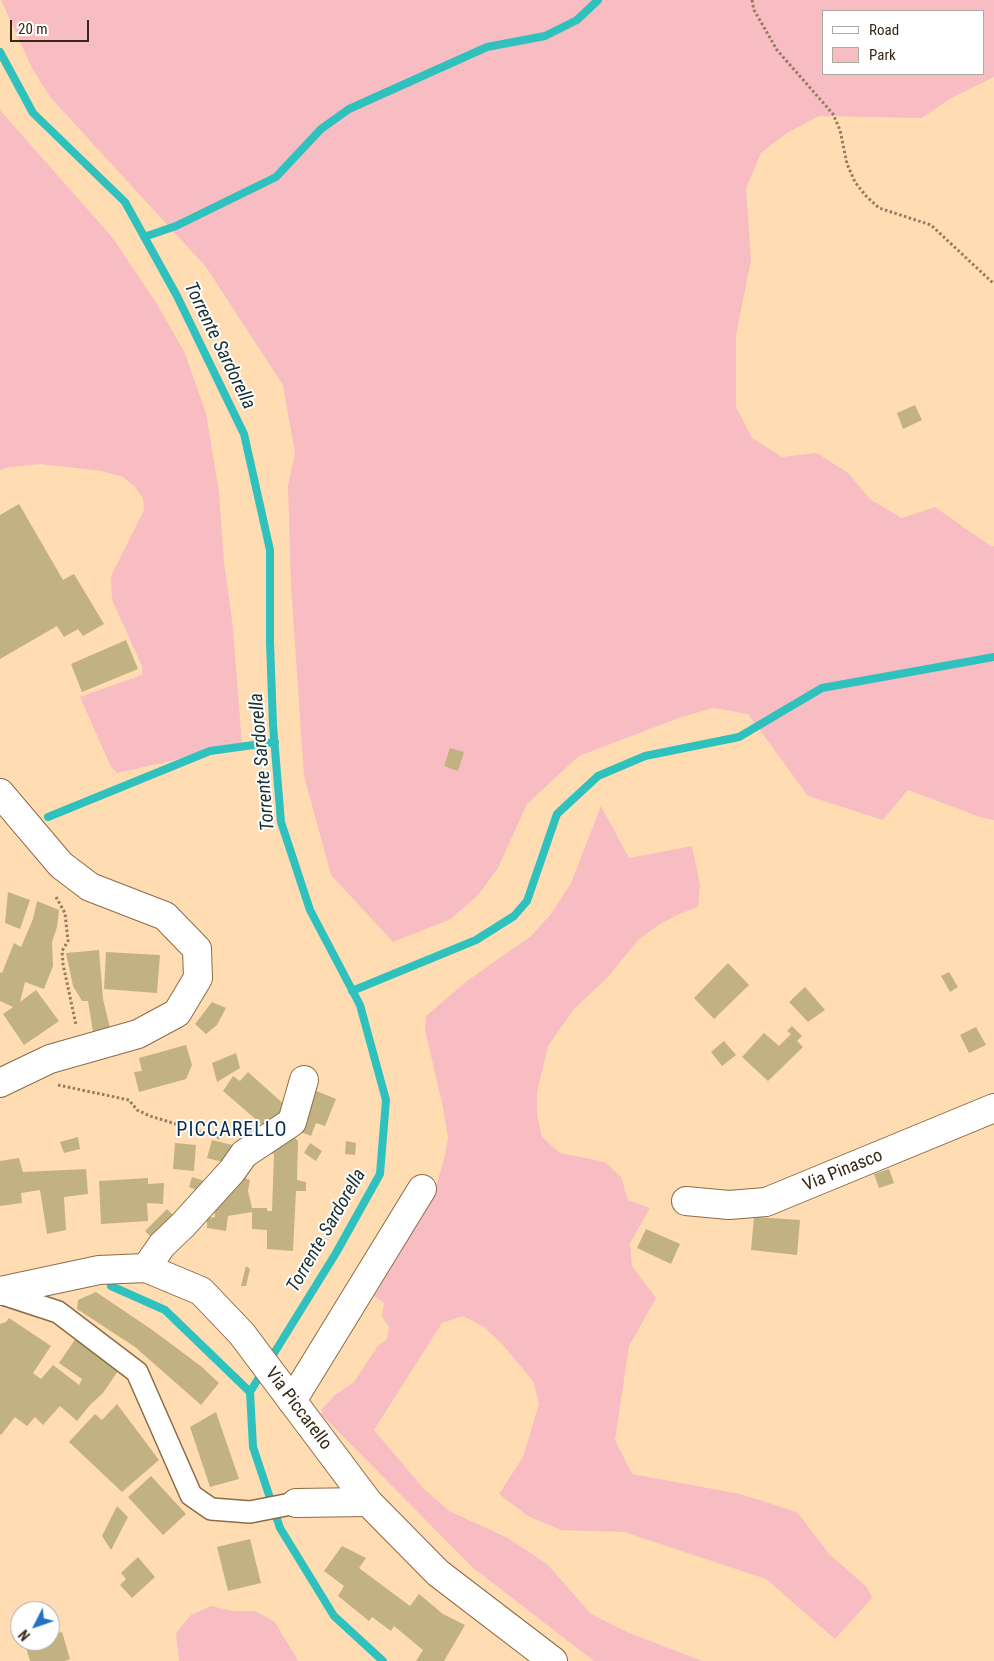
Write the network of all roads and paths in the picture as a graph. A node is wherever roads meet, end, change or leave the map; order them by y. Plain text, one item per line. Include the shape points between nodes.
1 (752, 0) edge
2 (994, 284) edge
3 (0, 793) edge
4 (68, 941) dead end
5 (81, 1050) junction
6 (50, 1059) junction
7 (304, 1080) dead end
8 (0, 1083) edge
9 (994, 1108) edge
10 (256, 1146) junction
11 (422, 1189) dead end
12 (686, 1201) dead end
13 (146, 1268) junction
14 (0, 1292) edge
15 (285, 1392) junction
16 (368, 1502) junction
17 (296, 1503) joint
18 (552, 1661) edge

1 - 2 path via 754,10 777,50 833,114 847,164 866,196 878,208 931,225
3 - 5 main road via 61,865 82,882 90,888 165,916 197,949 198,978 177,1013 138,1034
4 - 5 path via 62,951 62,964
5 - 6 main road
6 - 8 main road
6 - 10 path via 56,1085 129,1100 137,1110 150,1116
7 - 10 main road via 292,1122
9 - 12 main road, Via Pinasco via 766,1202 729,1205
10 - 13 main road via 244,1154 184,1225 162,1245
11 - 15 main road
13 - 14 main road, Via Piccarello via 99,1270
13 - 15 main road, Via Piccarello via 201,1292 242,1334
14 - 17 street via 58,1312 137,1372 191,1495 212,1509 250,1512
15 - 16 main road, Via Piccarello
16 - 17 main road
16 - 18 main road, Via Piccarello via 438,1573

